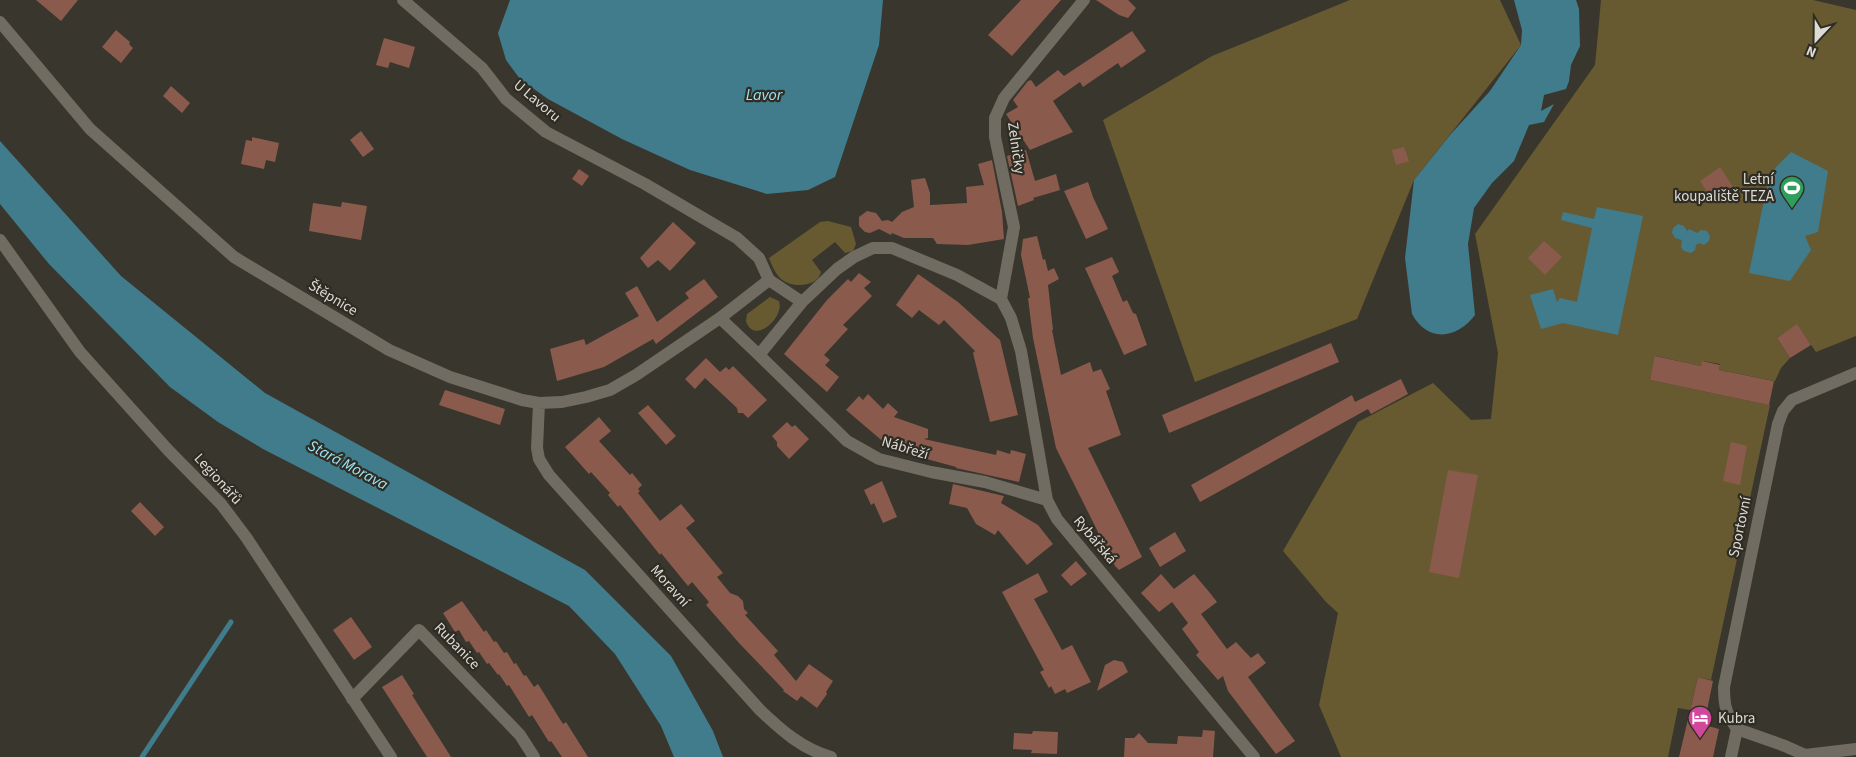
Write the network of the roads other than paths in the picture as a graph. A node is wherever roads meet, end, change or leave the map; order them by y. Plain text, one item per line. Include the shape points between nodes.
1 (403, 0) edge
2 (1084, 0) edge
3 (0, 22) edge
4 (0, 240) edge
5 (769, 280) junction
6 (1001, 299) junction
7 (802, 302) junction
8 (720, 318) junction
9 (759, 355) junction
10 (1856, 373) edge
11 (539, 403) junction
12 (1047, 500) junction
13 (352, 699) junction
14 (1737, 729) junction
15 (1856, 749) edge
16 (1804, 756) edge
17 (391, 757) edge
18 (534, 757) edge
19 (831, 757) edge
20 (1254, 757) edge
21 (1731, 757) edge

1 - 5 street, U Lavoru via 482,68 506,99 546,132 645,184 737,238 759,258
2 - 6 street, Zelničky via 1004,98 995,118 1014,227
3 - 11 street, Štěpnice via 90,129 234,257 389,350 450,377
4 - 13 street, Legionářů via 80,352 221,504
5 - 7 street
5 - 8 street
6 - 7 street via 957,275 892,248 873,248 837,268
6 - 12 street, Rybářská via 1011,318 1021,352
7 - 9 street
8 - 9 street, Nábřeží
8 - 11 street, Štěpnice via 610,390 562,402
9 - 12 street, Nábřeží via 848,441 880,460 985,482
10 - 14 street, Sportovní via 1792,400 1778,424 1724,687 1727,715
11 - 19 street, Moravní via 537,448 539,459 549,475 760,710 789,737
12 - 20 street, Rybářská via 1057,519
13 - 17 street, Legionářů
13 - 18 street, Rubanice via 419,630 520,735
14 - 16 street
14 - 21 street
15 - 16 street

